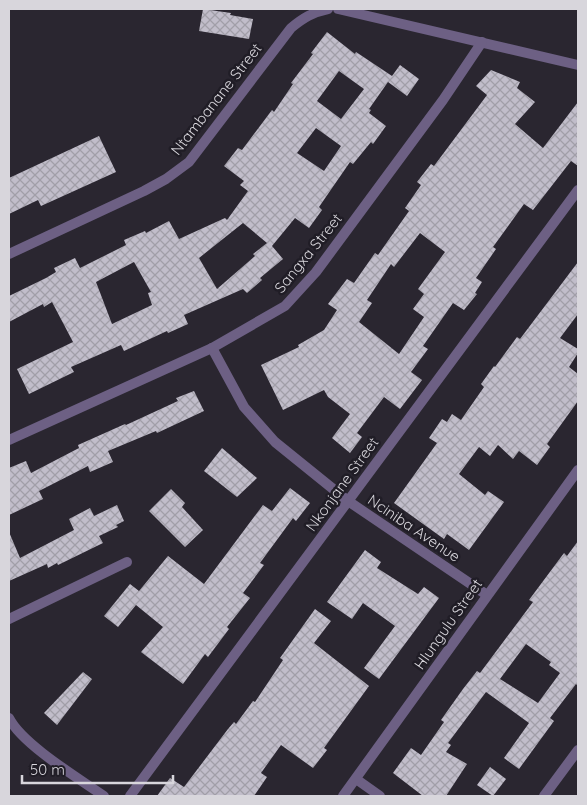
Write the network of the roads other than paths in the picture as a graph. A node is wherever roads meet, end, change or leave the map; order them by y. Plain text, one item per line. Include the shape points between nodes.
1 (328, 9) edge
2 (338, 9) edge
3 (301, 13) edge
4 (482, 42) junction
5 (578, 65) edge
6 (578, 190) edge
7 (9, 254) edge
8 (212, 348) junction
9 (9, 440) edge
10 (578, 470) edge
11 (348, 501) junction
12 (127, 562) dead end
13 (487, 595) junction
14 (9, 619) edge
15 (9, 720) edge
16 (578, 750) edge
17 (356, 779) junction
18 (104, 796) edge
19 (130, 796) edge
20 (343, 796) edge
21 (380, 796) edge
22 (544, 796) edge

1 - 3 street
2 - 4 street
3 - 7 street, Ntambanane Street via 188,162 144,191
4 - 5 street
4 - 8 street, Sangxa Street via 443,100 302,289 285,306
6 - 11 street, Nkonjane Street
8 - 9 street, Sangxa Street
8 - 11 street, Nciniba Avenue via 244,408 258,424 275,442
10 - 13 street, Hlungulu Street
11 - 13 street, Nciniba Avenue
11 - 19 street, Nkonjane Street
12 - 14 street
13 - 17 street, Hlungulu Street
15 - 18 street via 32,744
16 - 22 street
17 - 20 street, Hlungulu Street
17 - 21 street

